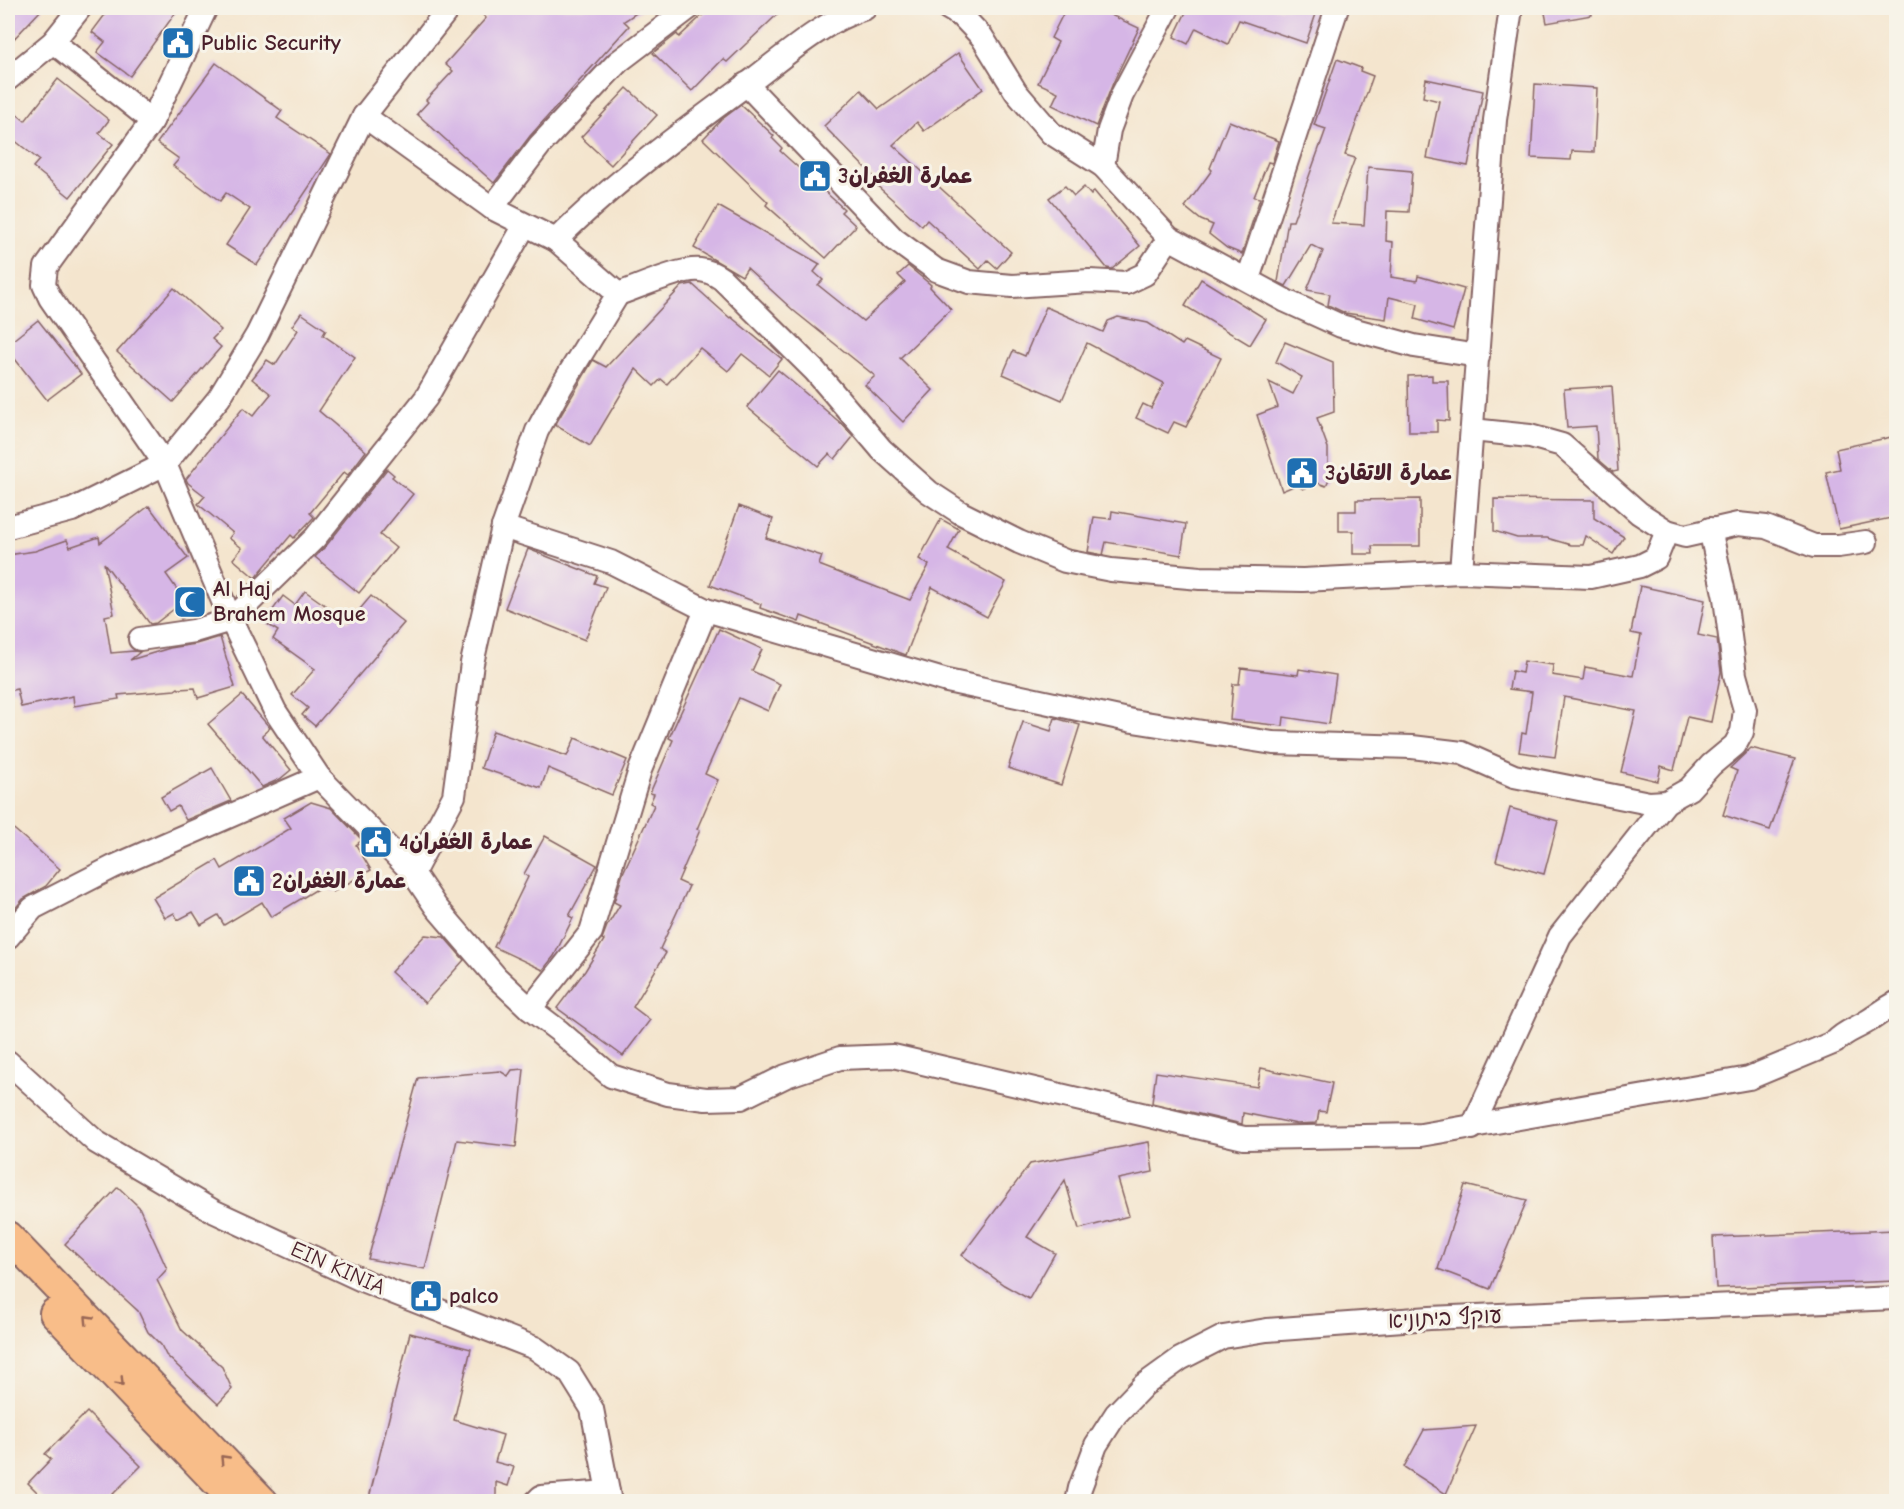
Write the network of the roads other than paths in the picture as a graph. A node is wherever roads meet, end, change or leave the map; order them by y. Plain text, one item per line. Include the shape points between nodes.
1 (80, 8) edge
2 (206, 8) edge
3 (449, 8) edge
4 (689, 8) edge
5 (865, 8) edge
6 (948, 8) edge
7 (1168, 8) edge
8 (1337, 8) edge
9 (1511, 8) edge
10 (53, 42) junction
11 (8, 79) edge
12 (746, 84) junction
13 (364, 116) junction
14 (152, 121) junction
15 (1103, 166) junction
16 (492, 208) junction
17 (525, 225) junction
18 (1169, 237) junction
19 (556, 240) junction
20 (1248, 279) junction
21 (618, 294) junction
22 (1478, 356) junction
23 (1472, 430) junction
24 (165, 464) junction
25 (8, 527) edge
26 (503, 527) junction
27 (1710, 529) junction
28 (1667, 531) junction
29 (1866, 542) dead end
30 (1461, 573) junction
31 (706, 610) junction
32 (231, 620) junction
33 (140, 639) dead end
34 (319, 777) junction
35 (1666, 802) junction
36 (412, 873) junction
37 (8, 937) edge
38 (1896, 1003) edge
39 (530, 1009) junction
40 (8, 1062) edge
41 (1472, 1128) junction
42 (8, 1236) edge
43 (8, 1263) edge
44 (1896, 1298) edge
45 (609, 1497) edge
46 (235, 1501) edge
47 (264, 1502) edge
48 (536, 1502) edge
49 (1077, 1502) edge

1 - 10 street
2 - 14 street
3 - 13 street
4 - 16 street via 618,62 540,145
5 - 12 street via 814,34
6 - 15 street via 963,16 982,38 1016,92 1051,133
7 - 15 street via 1122,95 1109,130
8 - 20 street
9 - 22 street via 1495,120
10 - 11 street
10 - 14 street
12 - 18 street via 894,239 936,270 969,282 1012,286 1126,283 1145,274
12 - 19 street via 588,208
13 - 16 street
13 - 24 street via 257,335 219,398
14 - 24 street via 46,267 44,285
15 - 18 street
16 - 17 street
17 - 19 street
17 - 32 street via 426,398 315,538
18 - 20 street
19 - 21 street
20 - 22 street via 1341,326 1414,346
21 - 26 street via 537,432
21 - 30 street via 686,271 711,272 815,371 882,450 929,492 961,513 1065,561 1111,570 1200,578 1303,580
22 - 23 street
23 - 28 street via 1530,436 1562,446 1639,513
23 - 30 street
24 - 25 street via 72,510
24 - 32 street
26 - 31 street via 611,562
26 - 36 street via 472,663 454,796
27 - 28 street via 1685,536
27 - 29 street via 1738,524 1766,527 1814,546
27 - 35 street via 1725,598 1734,675 1745,710 1742,732 1735,745 1689,789
28 - 30 street via 1656,558 1640,566 1591,577
31 - 35 street via 947,681 1132,721 1273,743 1412,747 1462,753 1514,776 1604,795
31 - 39 street via 640,770 591,932
32 - 33 street via 194,631
32 - 34 street via 275,711
34 - 36 street
34 - 37 street via 113,867 33,908
35 - 41 street via 1560,936
36 - 39 street via 496,977
38 - 41 street via 1842,1033 1835,1042 1749,1078
39 - 41 street via 611,1076 668,1094 706,1099 741,1098 786,1076 840,1058 893,1056 1244,1138 1421,1135
40 - 45 street, EIN KINIA via 96,1142 213,1210 364,1281 535,1348 569,1372 592,1409
47 -> 42 main road
43 -> 46 main road
44 - 49 street, עוקף ביתוניא via 1430,1317 1223,1337 1180,1359 1144,1385 1116,1414 1096,1445
45 - 48 street via 541,1497

